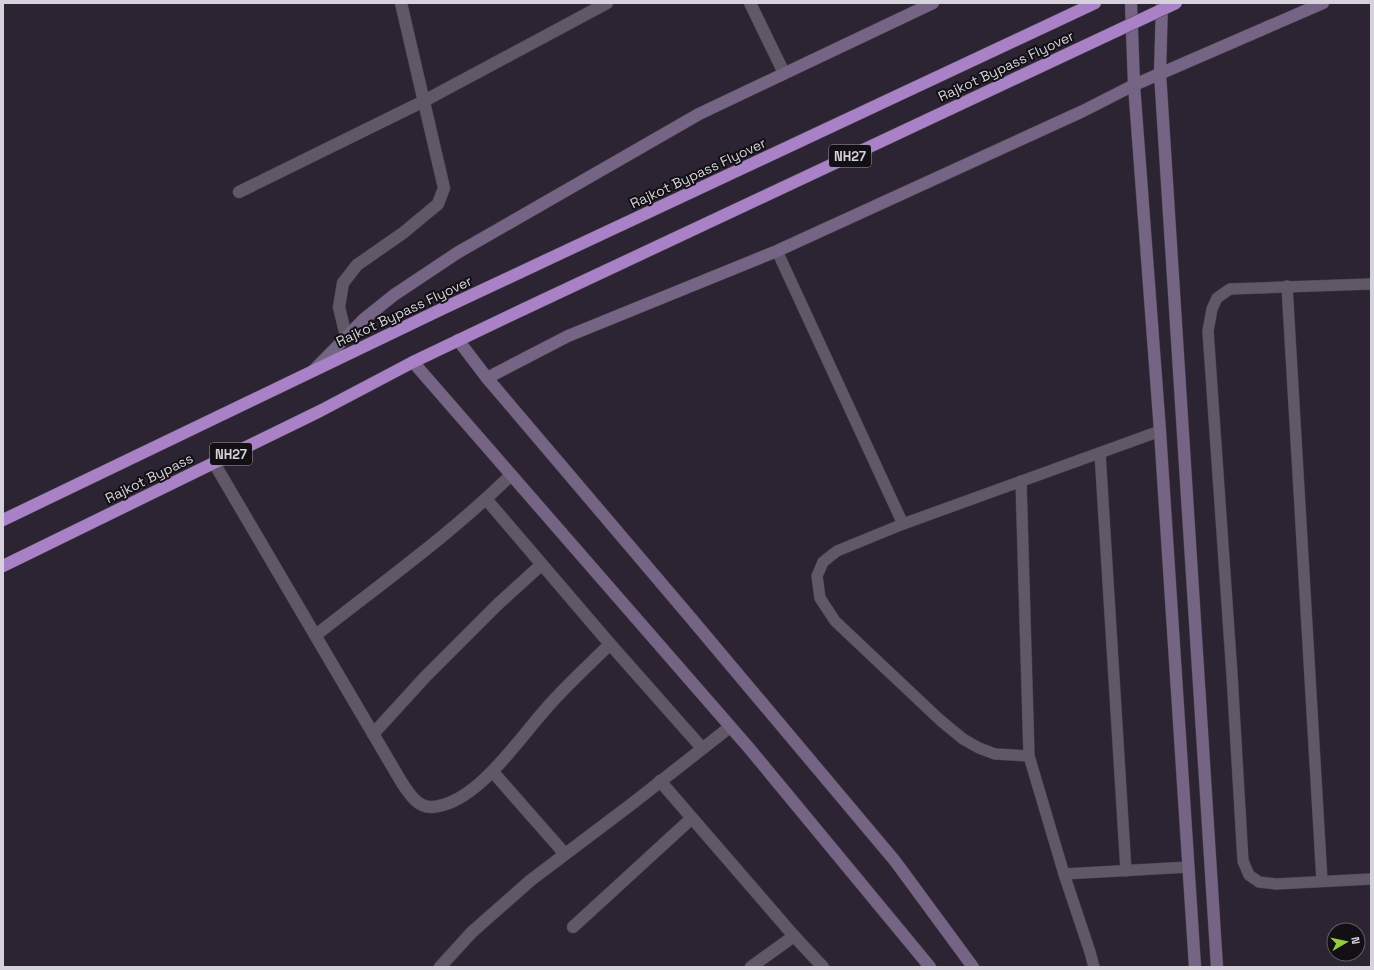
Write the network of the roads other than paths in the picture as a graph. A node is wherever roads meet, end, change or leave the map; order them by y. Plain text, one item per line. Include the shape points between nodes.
1 (402, 3) edge
2 (607, 3) edge
3 (750, 3) edge
4 (933, 3) edge
5 (1095, 3) edge
6 (1131, 3) edge
7 (1162, 3) edge
8 (1176, 3) edge
9 (1323, 3) edge
10 (594, 6) edge
11 (784, 73) junction
12 (1160, 73) junction
13 (1134, 85) junction
14 (424, 101) junction
15 (239, 192) dead end
16 (777, 251) junction
17 (1371, 284) edge
18 (1287, 286) junction
19 (346, 336) junction
20 (458, 340) junction
21 (413, 362) junction
22 (314, 371) junction
23 (487, 378) junction
24 (1160, 432) junction
25 (1100, 453) junction
26 (214, 462) junction
27 (511, 475) junction
28 (1021, 481) junction
29 (486, 499) junction
30 (3, 520) edge
31 (903, 524) junction
32 (541, 564) junction
33 (3, 566) edge
34 (316, 634) junction
35 (610, 644) junction
36 (730, 727) junction
37 (374, 734) junction
38 (702, 748) junction
39 (1028, 756) junction
40 (493, 772) junction
41 (660, 781) junction
42 (692, 818) junction
43 (565, 854) junction
44 (1188, 867) junction
45 (1126, 871) junction
46 (1064, 874) junction
47 (1371, 879) edge
48 (1322, 881) junction
49 (573, 927) dead end
50 (794, 936) junction
51 (440, 967) edge
52 (751, 967) edge
53 (823, 967) edge
54 (930, 967) edge
55 (973, 967) edge
56 (1094, 967) edge
57 (1195, 967) edge
58 (1217, 967) edge

1 - 14 street
2 - 10 street
3 - 11 street
4 - 11 street
5 - 22 highway, Rajkot Bypass Flyover / NH27
6 - 13 street
7 - 12 street
8 - 20 highway, Rajkot Bypass Flyover / NH27, bridge
9 - 12 street
10 - 14 street
11 - 19 street via 699,114 457,253 394,296
12 - 13 street
12 - 58 street
13 - 16 street via 1083,111
13 - 24 street
14 - 15 street
14 - 19 street via 444,188 438,204 403,233 357,265 343,283 339,307
16 - 23 street via 568,336
16 - 31 lane
17 - 18 lane
18 - 48 lane
18 - 48 lane via 1230,289 1217,298 1208,331 1243,861 1249,875 1259,882 1276,884
19 - 22 street
20 - 21 highway, Rajkot Bypass / NH27
20 - 23 street
21 - 26 highway, Rajkot Bypass / NH27 via 320,411
21 - 27 street
22 - 30 highway, Rajkot Bypass / NH27
23 - 55 street via 895,861
24 - 25 lane
24 - 44 street
25 - 28 lane
25 - 45 lane
26 - 33 highway, Rajkot Bypass / NH27
26 - 34 street
27 - 29 street
27 - 36 street
28 - 31 lane
28 - 39 lane
29 - 32 street
29 - 34 street
31 - 39 lane via 837,551 823,562 817,576 820,598 835,621 963,739 995,754
32 - 35 street
32 - 37 street via 426,676
34 - 37 street
35 - 38 street
35 - 40 street via 552,702
36 - 38 street
36 - 54 street
37 - 40 street via 402,782 420,805 431,807 462,797
38 - 41 street
39 - 46 lane
40 - 43 street
41 - 42 street
41 - 43 street
42 - 49 street
42 - 50 street
43 - 51 street via 472,932
44 - 45 lane
44 - 57 street
45 - 46 lane
46 - 56 lane
47 - 48 lane
50 - 52 street
50 - 53 street

